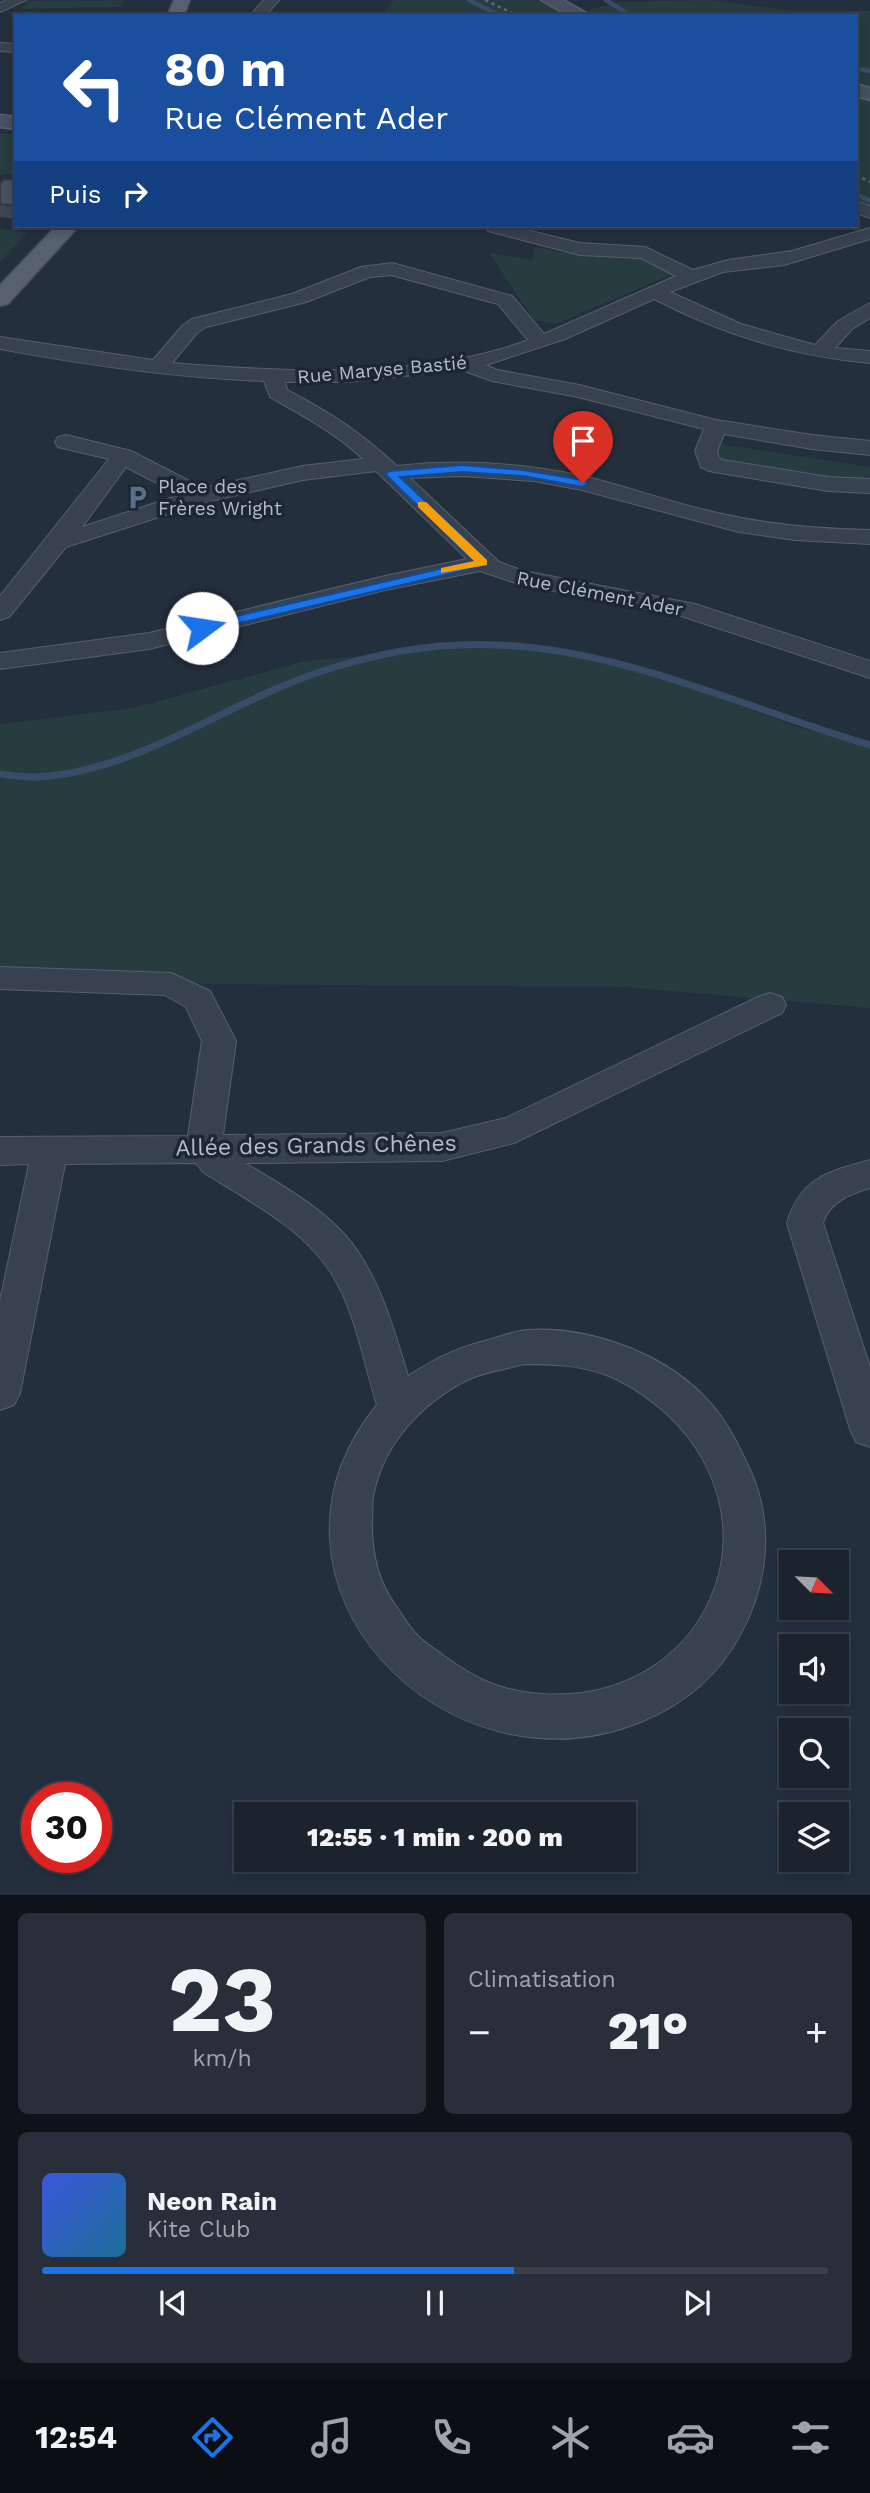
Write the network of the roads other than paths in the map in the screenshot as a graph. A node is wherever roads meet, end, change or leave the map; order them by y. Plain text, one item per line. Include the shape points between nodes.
1 (19, 0) edge
2 (272, 0) edge
3 (549, 0) edge
4 (0, 8) edge
5 (259, 14) edge
6 (580, 14) edge
7 (52, 228) edge
8 (66, 228) edge
9 (498, 228) edge
10 (870, 233) edge
11 (694, 277) junction
12 (0, 283) edge
13 (656, 292) junction
14 (0, 299) edge
15 (870, 309) edge
16 (540, 342) junction
17 (0, 343) edge
18 (819, 352) junction
19 (870, 356) edge
20 (464, 364) junction
21 (158, 366) junction
22 (273, 376) junction
23 (716, 426) junction
24 (66, 442) dead end
25 (870, 448) edge
26 (123, 456) junction
27 (385, 469) junction
28 (870, 486) edge
29 (200, 496) junction
30 (870, 537) edge
31 (58, 542) junction
32 (482, 563) junction
33 (0, 612) edge
34 (0, 661) edge
35 (870, 670) edge
36 (0, 978) edge
37 (770, 1004) dead end
38 (204, 1148) junction
39 (0, 1151) edge
40 (50, 1151) junction
41 (870, 1174) edge
42 (0, 1393) edge
43 (397, 1406) junction
44 (870, 1429) edge

1 - 4 street
2 - 5 street
3 - 6 street
7 - 12 main road
8 - 14 main road
9 - 11 street via 580,249 645,253
10 - 11 street, Rue Maryse Bastié via 793,257 721,267
11 - 13 street, Rue Maryse Bastié
13 - 16 street, Rue Maryse Bastié
13 - 18 street via 743,334
15 - 18 street via 845,325
16 - 20 street, Rue Maryse Bastié
16 - 21 street via 505,300 380,268 299,298 199,323
17 - 21 street, Rue Maryse Bastié
18 - 19 street
20 - 22 street, Rue Maryse Bastié
20 - 23 street via 492,375 559,386
21 - 22 street, Rue Maryse Bastié
22 - 27 street, Rue Clément Ader via 274,388 282,398 355,439
23 - 25 street
23 - 28 street via 706,451 709,462 716,466
24 - 26 street
26 - 29 street
26 - 31 street
27 - 29 street via 303,473
27 - 30 street via 523,473 583,483 747,526
27 - 32 street, Rue Clément Ader
29 - 31 street
31 - 33 street
32 - 34 street via 149,641
32 - 35 street, Rue Clément Ader via 501,573 685,609
36 - 38 street via 172,985 199,999 219,1041
37 - 38 street, Allée des Grands Chênes via 514,1130 478,1140 442,1147
38 - 40 street, Allée des Grands Chênes
38 - 43 street via 216,1162 308,1224 344,1261
39 - 40 street, Allée des Grands Chênes
40 - 42 street
41 - 44 street via 819,1195 809,1207 805,1223
43 - 43 street via 445,1369 483,1354 524,1347 565,1348 608,1358 667,1389 699,1419 724,1455 745,1518 740,1585 710,1645 674,1680 653,1693 605,1712 580,1716 527,1716 496,1709 438,1682 387,1633 362,1591 354,1564 349,1509 354,1483 375,1434

